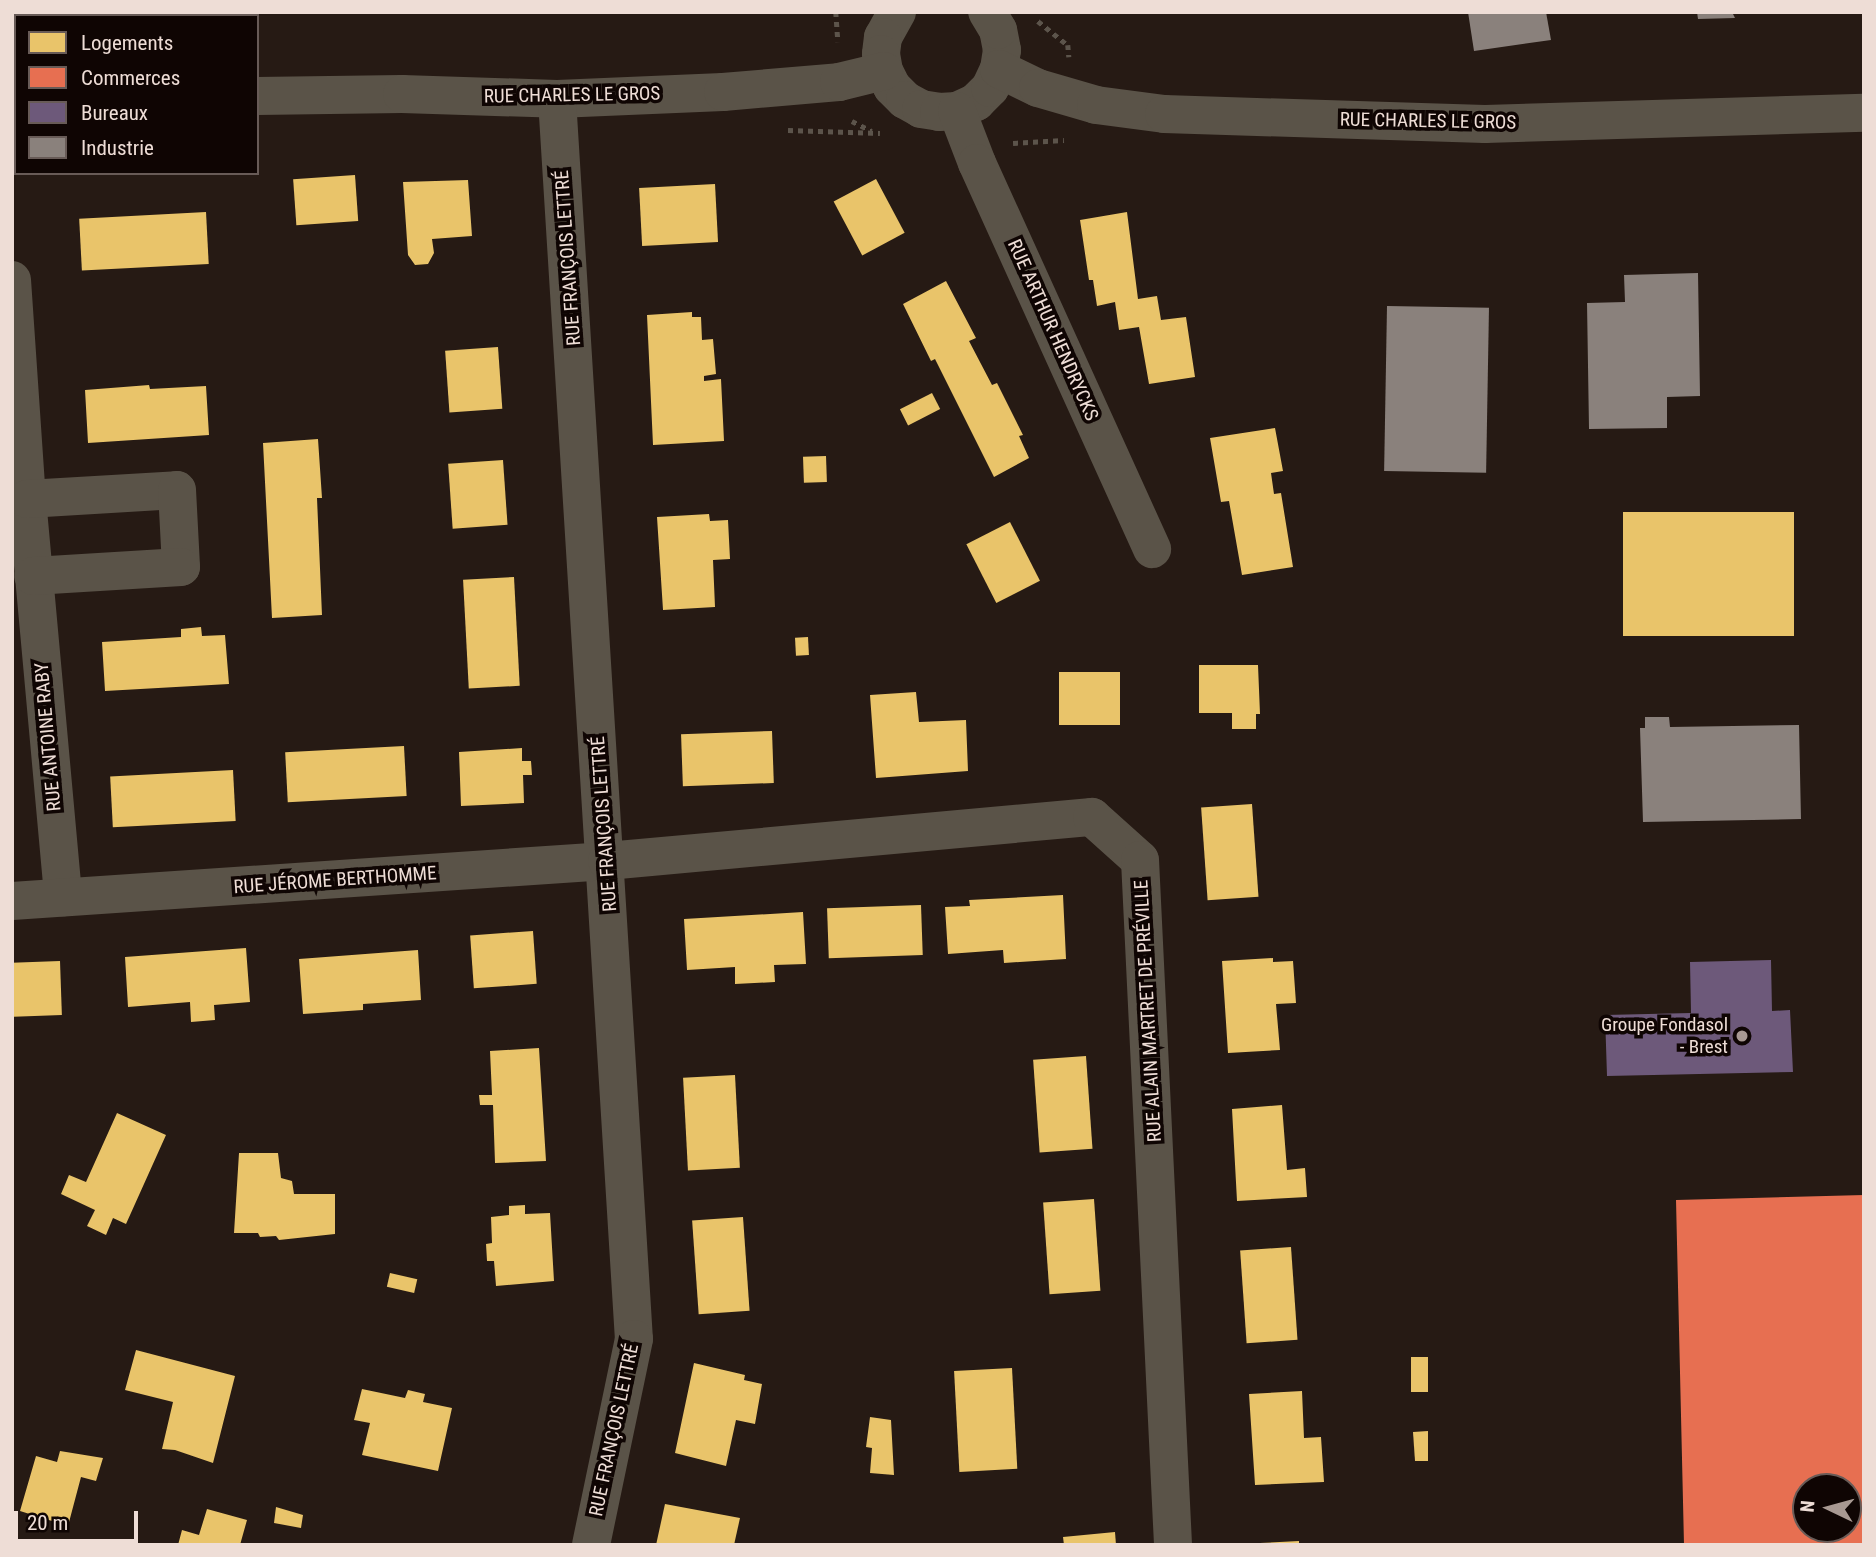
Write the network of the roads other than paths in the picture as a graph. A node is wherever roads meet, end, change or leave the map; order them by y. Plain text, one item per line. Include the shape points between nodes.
1 (897, 12) edge
2 (987, 12) edge
3 (999, 69) junction
4 (884, 71) junction
5 (259, 96) edge
6 (557, 99) junction
7 (957, 111) junction
8 (1864, 113) edge
9 (12, 280) edge
10 (27, 499) junction
11 (1152, 549) dead end
12 (33, 576) junction
13 (607, 861) junction
14 (63, 897) junction
15 (12, 901) edge
16 (591, 1545) edge
17 (1173, 1545) edge

1 - 4 street via 883,37
2 - 3 street via 998,30
3 - 7 street via 976,102
3 - 8 street, RUE CHARLES LE GROS via 1038,88 1096,105 1164,114 1485,124
4 - 6 street, RUE CHARLES LE GROS via 839,82 749,90
4 - 7 street via 899,94 921,109
5 - 6 street, RUE CHARLES LE GROS
6 - 13 street, RUE FRANÇOIS LETTRÉ
7 - 11 street, RUE ARTHUR HENDRYCKS
9 - 10 street, RUE ANTOINE RABY
10 - 12 street, RUE ANTOINE RABY
10 - 12 street via 177,490 181,567
12 - 14 street, RUE ANTOINE RABY
13 - 14 street, RUE JÉROME BERTHOMME
13 - 16 street, RUE FRANÇOIS LETTRÉ via 634,1339
13 - 17 street, RUE ALAIN MARTRET DE PRÉVILLE via 1092,817 1140,860
14 - 15 street, RUE JÉROME BERTHOMME

